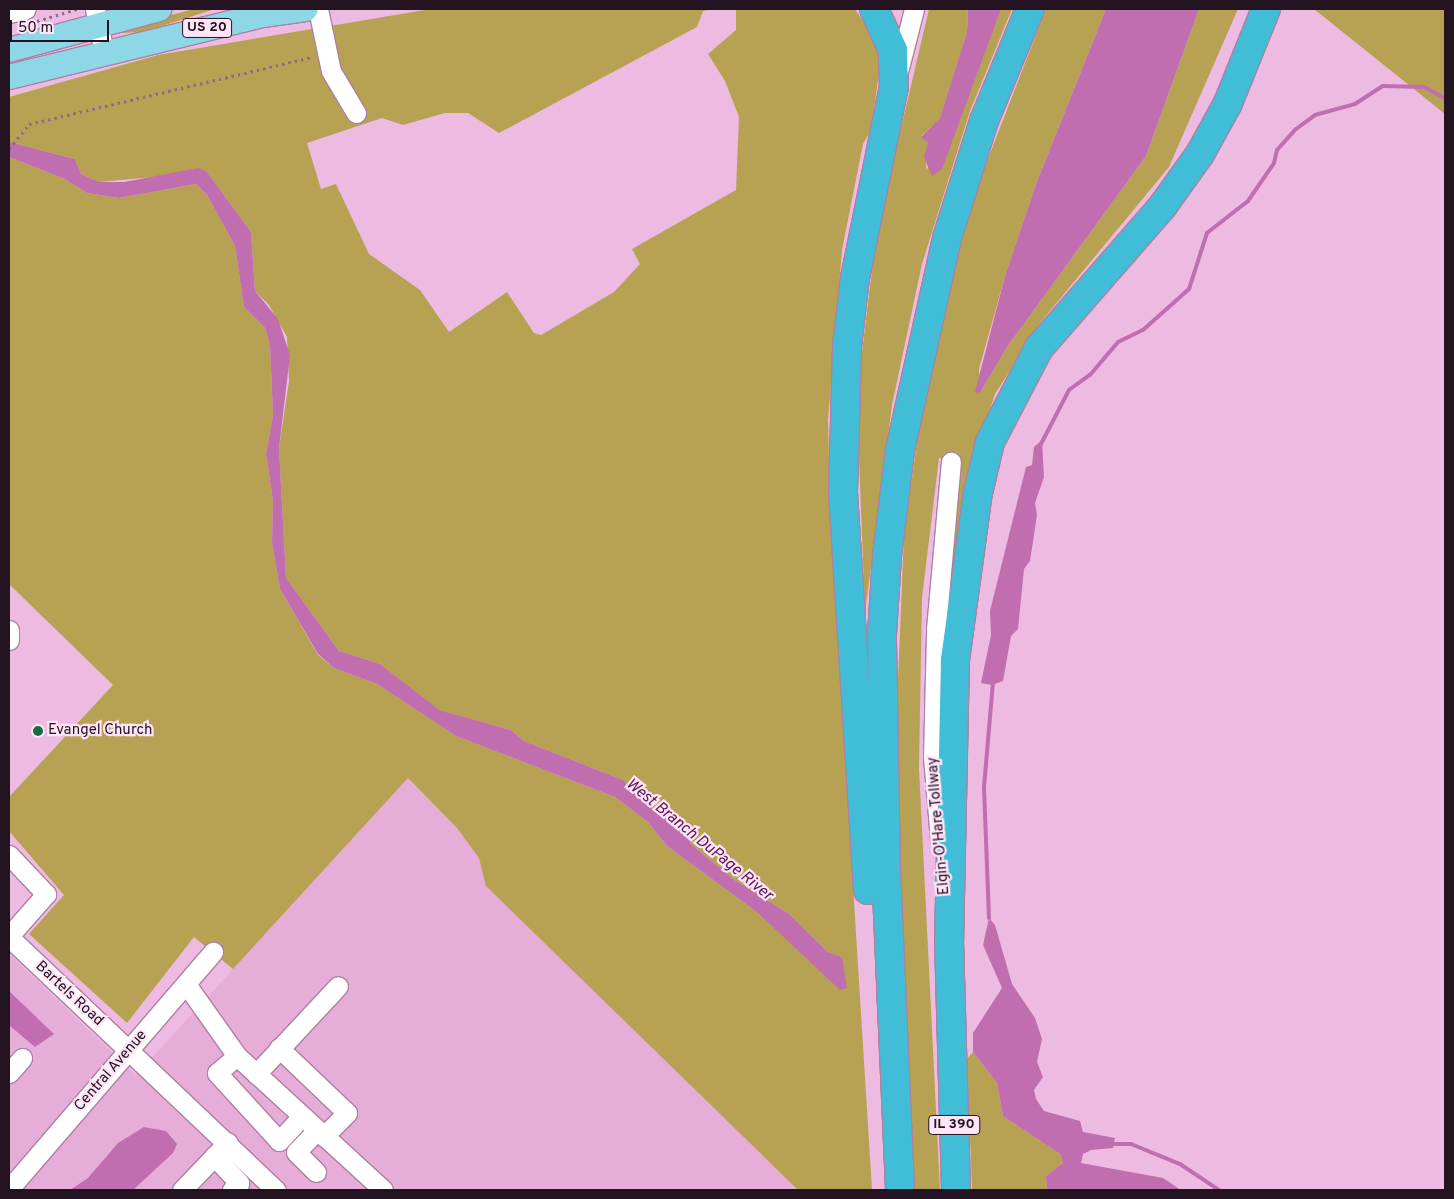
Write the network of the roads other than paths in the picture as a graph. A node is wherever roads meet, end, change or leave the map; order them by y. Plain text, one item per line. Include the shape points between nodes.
1 (159, 9) edge
2 (306, 9) edge
3 (318, 9) edge
4 (874, 9) edge
5 (914, 9) edge
6 (1030, 9) edge
7 (1266, 9) edge
8 (9, 13) edge
9 (28, 16) edge
10 (96, 16) edge
11 (9, 50) edge
12 (104, 52) junction
13 (9, 77) edge
14 (894, 87) junction
15 (356, 113) dead end
16 (951, 462) dead end
17 (9, 630) edge
18 (9, 640) edge
19 (9, 855) edge
20 (9, 937) edge
21 (949, 946) junction
22 (213, 952) dead end
23 (186, 984) junction
24 (338, 986) dead end
25 (279, 1048) junction
26 (128, 1050) junction
27 (237, 1056) junction
28 (22, 1058) dead end
29 (9, 1073) edge
30 (256, 1074) junction
31 (302, 1116) junction
32 (321, 1133) junction
33 (228, 1142) junction
34 (214, 1156) junction
35 (316, 1172) dead end
36 (9, 1189) edge
37 (182, 1190) edge
38 (232, 1190) edge
39 (276, 1190) edge
40 (383, 1190) edge
41 (886, 1190) edge
42 (900, 1190) edge
43 (956, 1190) edge

1 - 10 main road
2 - 12 main road, US 20
3 - 15 street via 331,71
4 - 14 highway via 893,50
5 - 14 street
6 - 42 highway via 984,121 947,238 901,441 887,556 882,634 886,872
7 - 21 highway via 1228,103 1200,154 1162,207 1039,348 990,442 978,493 955,660
8 - 9 street
10 - 11 main road
10 - 12 street
12 - 13 main road, US 20
14 - 41 highway via 855,278 847,346 843,492
16 - 21 street, Elgin-O'Hare Tollway via 936,629 933,756
17 - 18 street
19 - 20 street via 46,894
20 - 26 street, Bartels Road
21 - 43 highway, Elgin-O'Hare Tollway / IL 390
22 - 23 street, Central Avenue
23 - 26 street, Central Avenue
23 - 27 street
24 - 25 street
25 - 30 street
25 - 32 street via 346,1113
26 - 33 street, Bartels Road
26 - 36 street, Central Avenue
27 - 30 street
27 - 31 street via 217,1074 279,1141
28 - 29 street
30 - 31 street
31 - 32 street
32 - 35 street via 296,1152
32 - 40 street
33 - 34 street
33 - 39 street, Bartels Road
34 - 37 street
34 - 38 street via 240,1183

